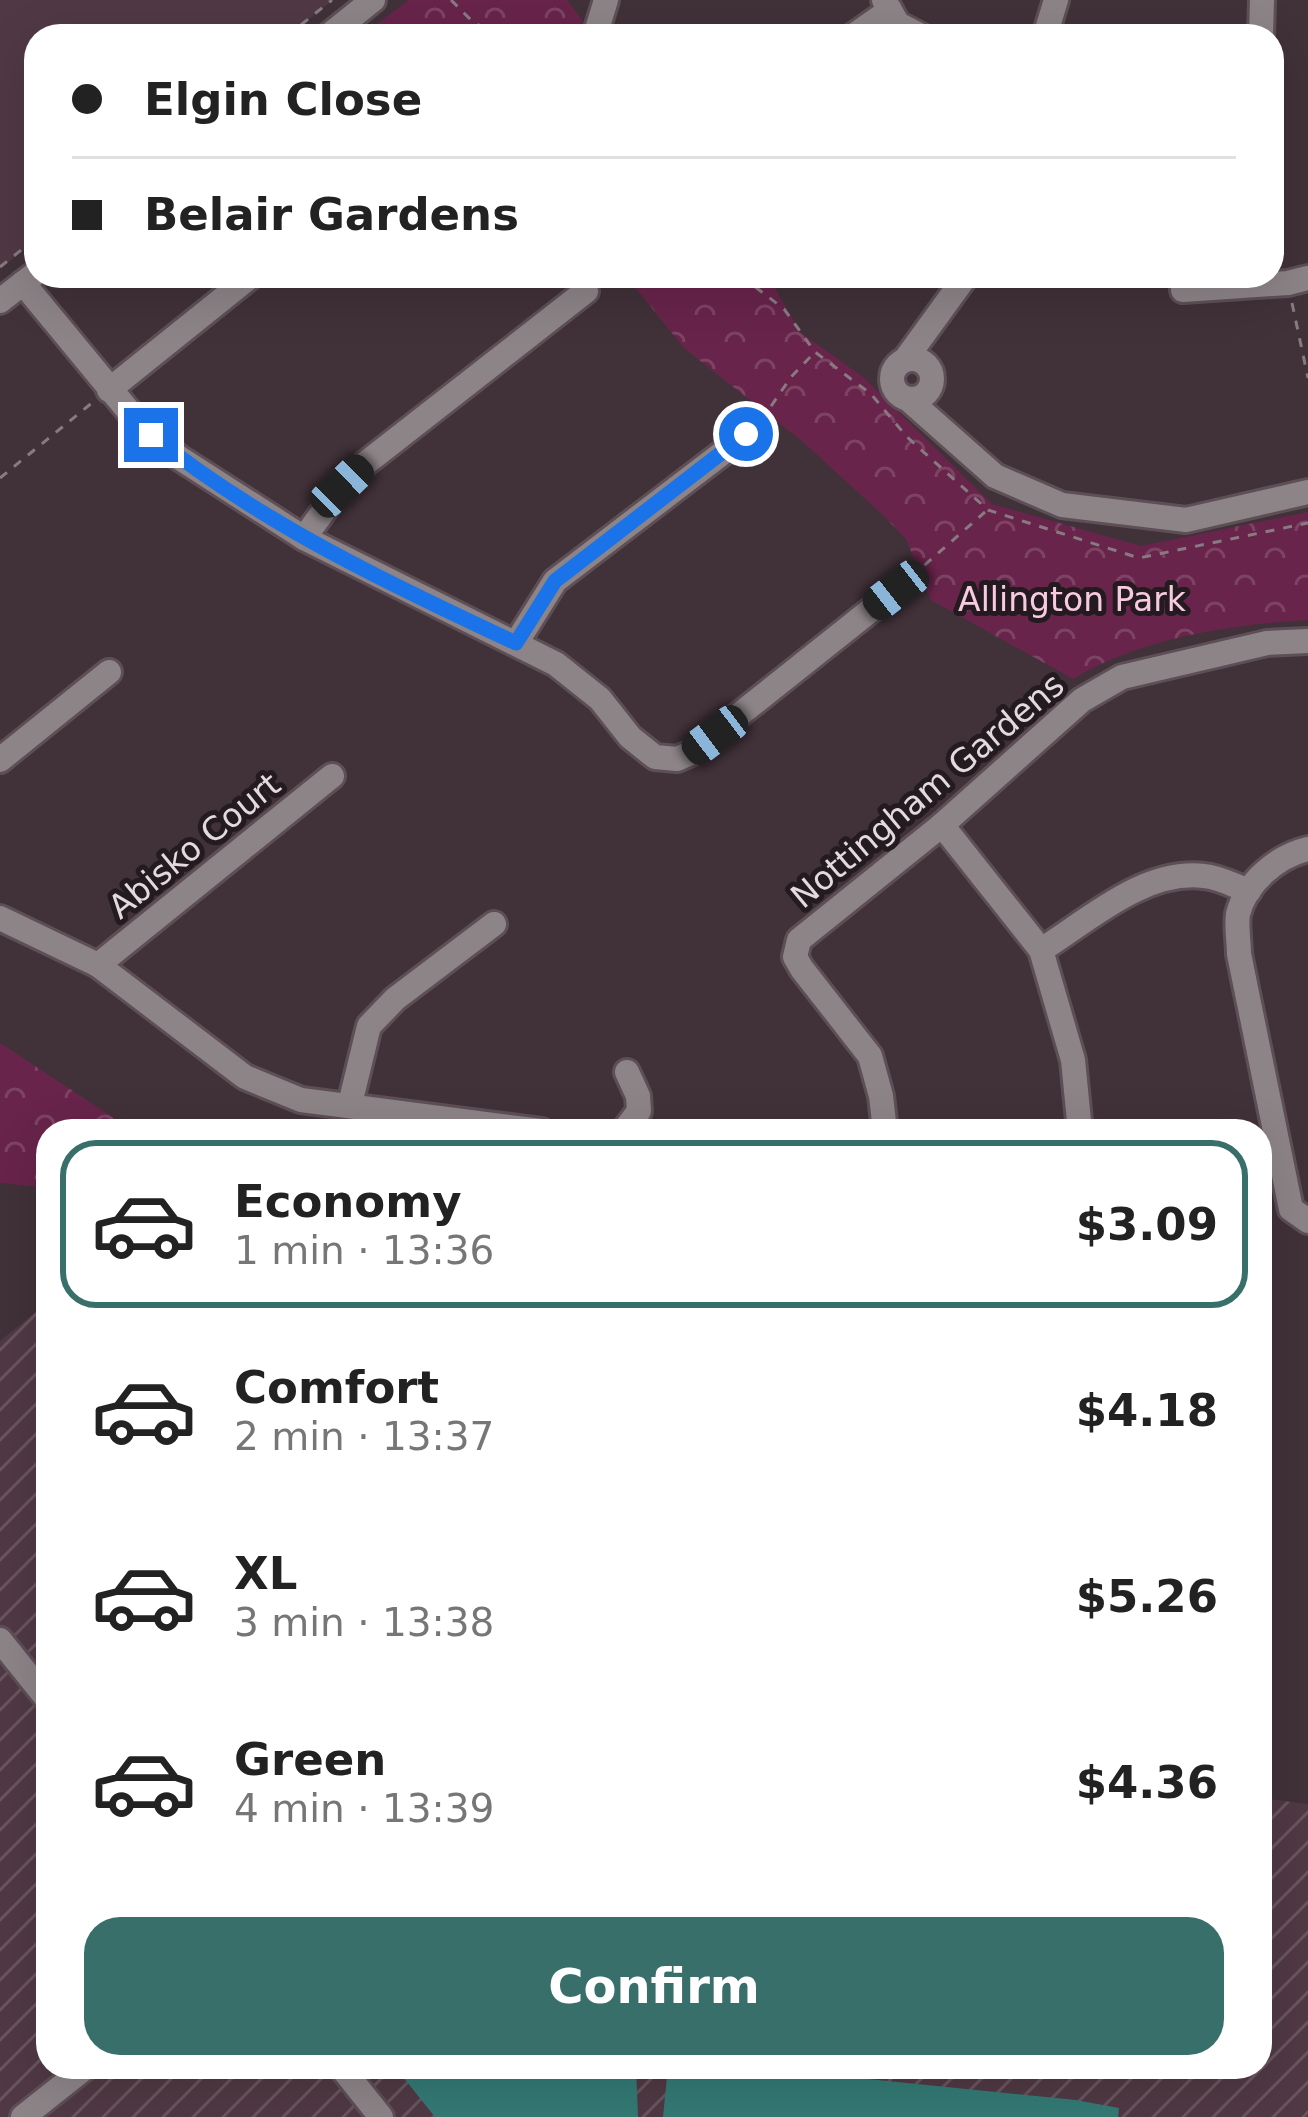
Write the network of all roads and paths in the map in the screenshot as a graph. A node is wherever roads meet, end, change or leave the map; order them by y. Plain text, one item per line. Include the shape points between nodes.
1 (332, 0) edge
2 (373, 0) edge
3 (451, 0) edge
4 (473, 22) joint
5 (302, 24) edge
6 (343, 24) edge
7 (477, 24) edge
8 (24, 248) edge
9 (0, 267) edge
10 (1298, 280) edge
11 (24, 282) edge
12 (36, 288) edge
13 (235, 288) edge
14 (958, 288) edge
15 (586, 291) dead end
16 (0, 301) edge
17 (815, 352) dead end
18 (914, 361) junction
19 (1308, 378) edge
20 (109, 390) junction
21 (918, 395) junction
22 (746, 434) joint
23 (0, 478) edge
24 (1308, 492) edge
25 (988, 510) dead end
26 (304, 538) junction
27 (896, 590) joint
28 (1308, 641) edge
29 (516, 643) junction
30 (109, 672) dead end
31 (0, 760) edge
32 (332, 776) dead end
33 (942, 825) junction
34 (1308, 848) edge
35 (1250, 891) junction
36 (0, 918) edge
37 (494, 924) dead end
38 (1041, 950) junction
39 (98, 964) junction
40 (627, 1072) dead end
41 (350, 1104) junction
42 (456, 1119) edge
43 (633, 1119) edge
44 (884, 1119) edge
45 (1079, 1119) edge
46 (1299, 1215) edge
47 (0, 1640) edge
48 (36, 1685) edge
49 (71, 2079) edge
50 (350, 2079) edge
51 (23, 2117) edge
52 (380, 2117) edge

1 - 5 path
2 - 6 street
3 - 4 path
4 - 7 path
8 - 9 path
10 - 19 path
11 - 16 street
12 - 20 street
13 - 20 street
14 - 18 street
15 - 26 street via 365,463
17 - 22 path
18 - 21 street via 931,372
18 - 21 street via 895,368 892,381 897,393
20 - 23 path
20 - 26 street via 178,457
21 - 24 street via 939,426 995,476 1062,505 1186,520
22 - 29 street via 555,581
25 - 27 path
26 - 29 street
27 - 29 street via 677,759 643,750 577,678
28 - 33 street, Nottingham Gardens via 1122,677 1082,700
30 - 31 street
32 - 39 street, Abisko Court
33 - 38 street
33 - 44 street, Nottingham Gardens via 799,940 795,957 870,1057
34 - 35 street via 1270,866
35 - 38 street via 1208,876 1170,875
35 - 46 street via 1238,915 1240,954
36 - 39 street
37 - 41 street via 369,1026
38 - 45 street via 1073,1060
39 - 41 street via 245,1077 302,1100
40 - 43 street via 638,1096
41 - 42 street
47 - 48 street
49 - 51 street
50 - 52 street

